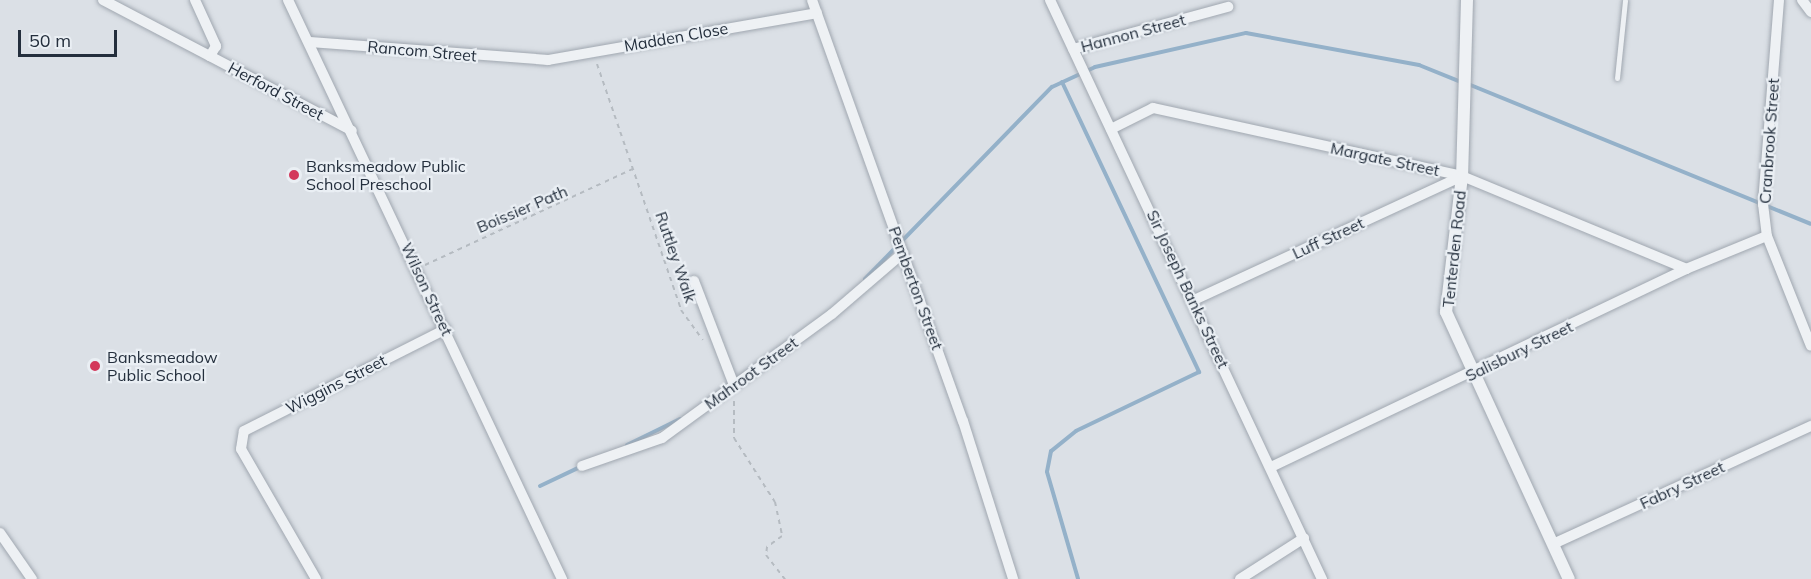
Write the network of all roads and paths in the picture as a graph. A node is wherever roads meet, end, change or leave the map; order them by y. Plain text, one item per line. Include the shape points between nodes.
1 (103, 0) edge
2 (195, 0) edge
3 (288, 0) edge
4 (812, 0) edge
5 (1050, 0) edge
6 (1467, 0) edge
7 (1625, 0) edge
8 (1779, 0) edge
9 (1802, 0) edge
10 (1228, 7) dead end
11 (1811, 12) edge
12 (817, 13) junction
13 (310, 42) junction
14 (1073, 49) junction
15 (594, 52) junction
16 (210, 56) junction
17 (534, 61) joint
18 (1617, 78) dead end
19 (1111, 129) junction
20 (353, 132) junction
21 (633, 169) junction
22 (1462, 176) junction
23 (1767, 236) junction
24 (903, 253) junction
25 (417, 268) junction
26 (1686, 269) junction
27 (694, 280) dead end
28 (1194, 300) junction
29 (446, 329) junction
30 (1811, 346) edge
31 (706, 350) dead end
32 (1475, 373) junction
33 (731, 388) junction
34 (1811, 426) edge
35 (582, 466) dead end
36 (1271, 467) junction
37 (0, 533) edge
38 (1304, 538) junction
39 (1553, 544) junction
40 (33, 579) edge
41 (316, 579) edge
42 (562, 579) edge
43 (785, 579) edge
44 (1012, 579) edge
45 (1240, 579) edge
46 (1322, 579) edge
47 (1569, 579) edge

1 - 16 street, Herford Street
2 - 16 street via 216,46
3 - 13 street, Wilson Street
4 - 12 street, Pemberton Street
5 - 14 street, Sir Joseph Banks Street
6 - 22 street, Tenterden Road
7 - 18 lane
8 - 23 street, Cranbrook Street via 1763,204
9 - 11 street
10 - 14 street, Hannon Street
12 - 15 street, Madden Close
12 - 24 street, Pemberton Street
13 - 17 street, Rancom Street
13 - 20 street, Wilson Street
14 - 19 street, Sir Joseph Banks Street
15 - 17 street, Madden Close
15 - 21 path, Ruttley Walk
16 - 20 street, Herford Street
19 - 22 street, Margate Street via 1153,108
19 - 28 street, Sir Joseph Banks Street
20 - 25 street, Wilson Street
21 - 25 path, Boissier Path
21 - 31 path, Ruttley Walk via 681,310
22 - 26 street, Margate Street
22 - 28 street, Luff Street
22 - 32 street, Tenterden Road via 1446,312
23 - 26 street, Salisbury Street
23 - 30 street, Cranbrook Street
24 - 33 street, Mahroot Street via 832,314
24 - 44 street, Pemberton Street
25 - 29 street, Wilson Street
26 - 32 street, Salisbury Street
27 - 33 street
28 - 36 street, Sir Joseph Banks Street
29 - 41 street, Wiggins Street via 244,431 241,450
29 - 42 street, Wilson Street
32 - 36 street, Salisbury Street
32 - 39 street, Tenterden Road
33 - 35 street, Mahroot Street via 662,438
33 - 43 path via 734,438 775,502 782,536 767,547 766,555
34 - 39 street, Fabry Street
36 - 38 street, Sir Joseph Banks Street
37 - 40 street
38 - 45 street
38 - 46 street, Sir Joseph Banks Street
39 - 47 street, Tenterden Road

